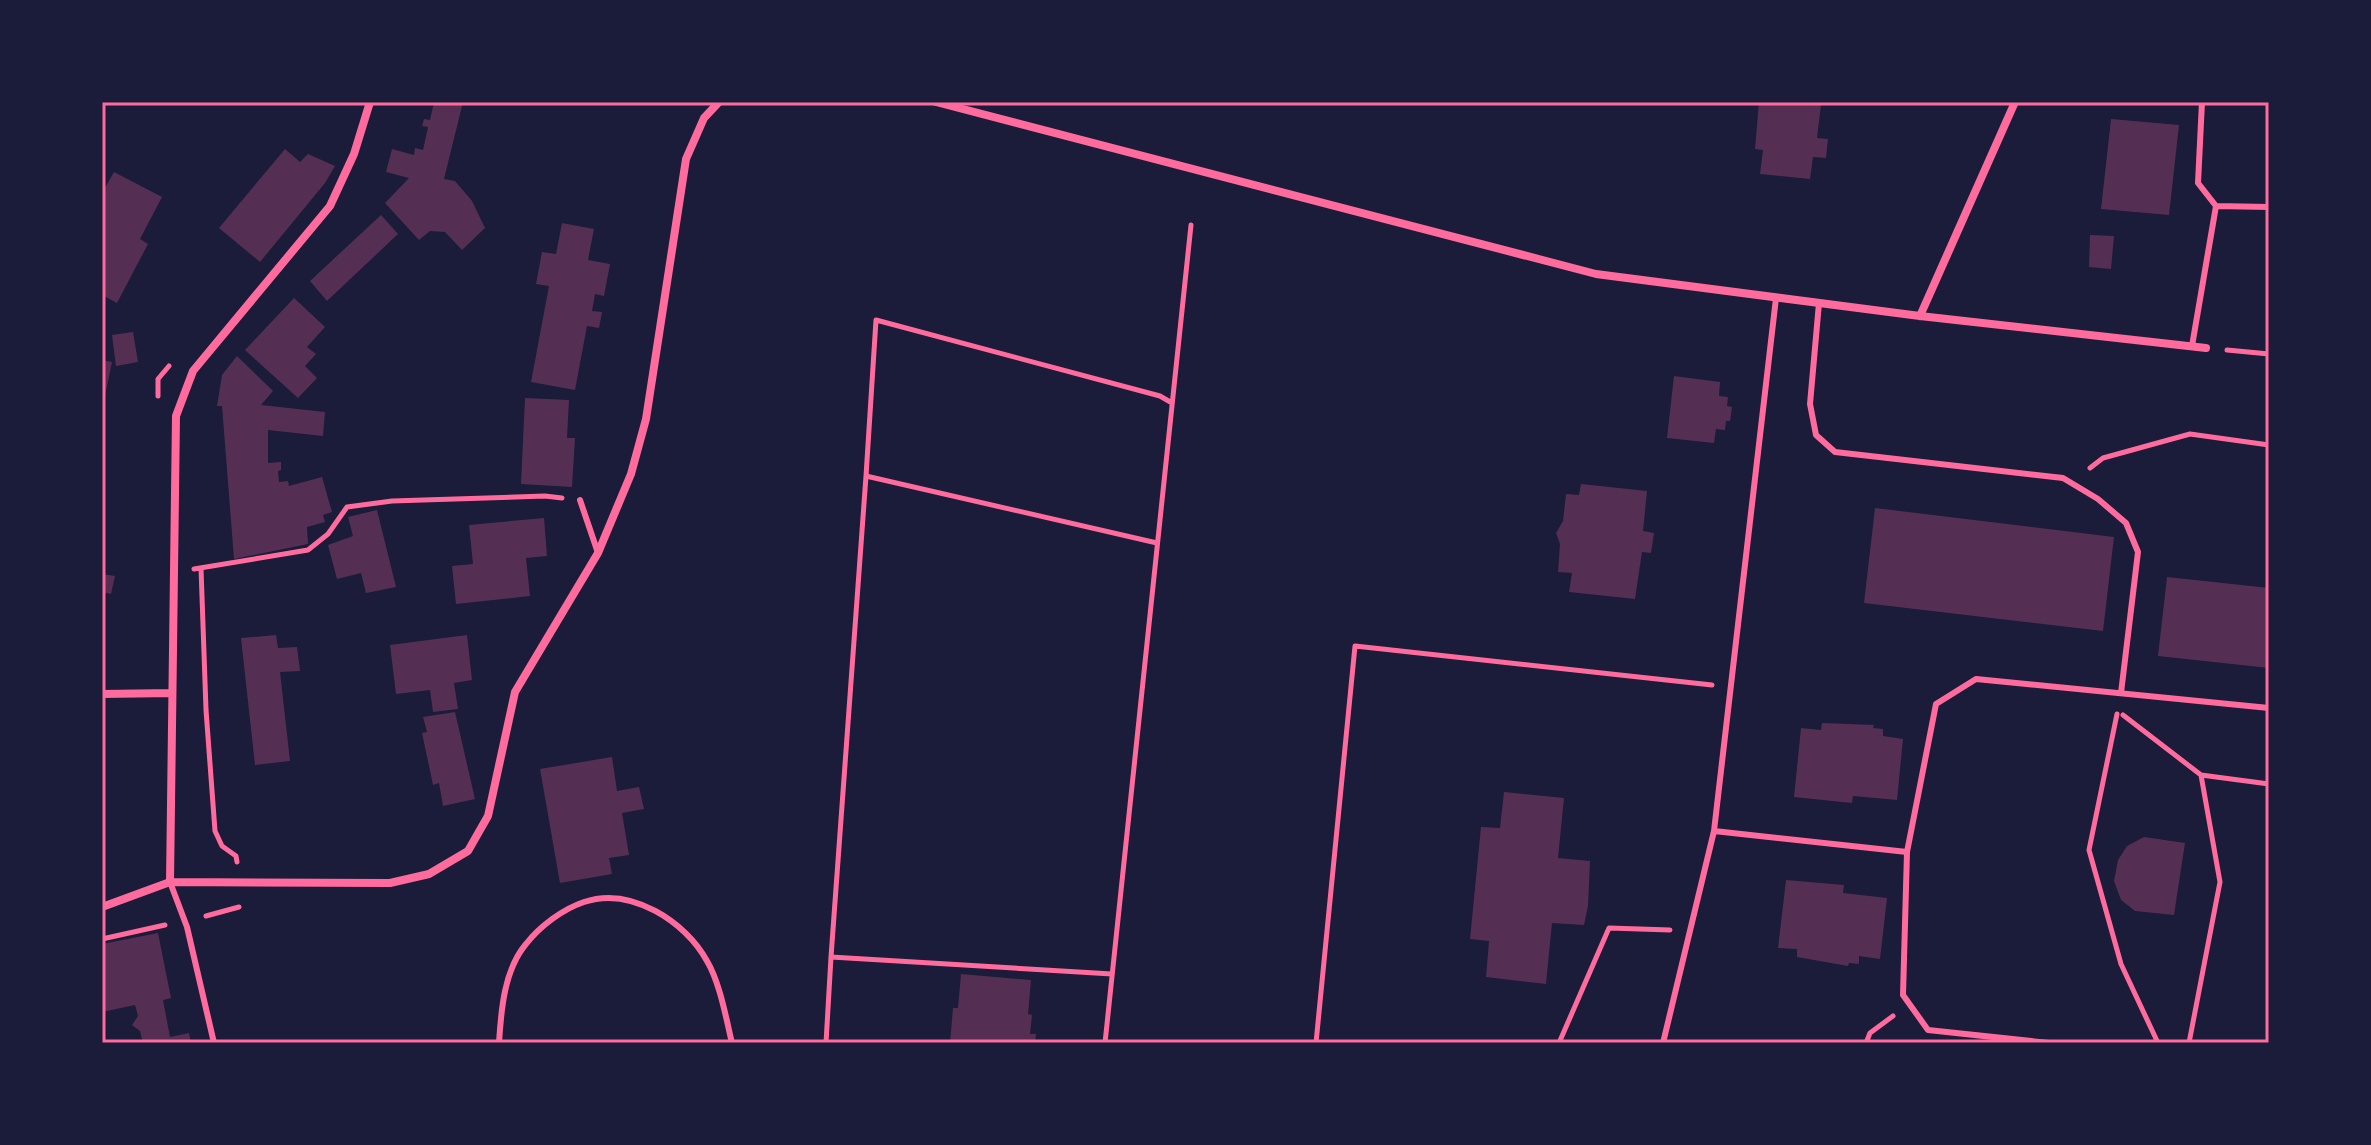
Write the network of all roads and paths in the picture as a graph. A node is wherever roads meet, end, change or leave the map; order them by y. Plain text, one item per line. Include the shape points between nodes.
1 (370, 102) edge
2 (719, 102) edge
3 (936, 102) edge
4 (2015, 102) edge
5 (2202, 102) edge
6 (2216, 206) junction
7 (2269, 207) edge
8 (1191, 225) dead end
9 (1776, 298) junction
10 (1819, 303) junction
11 (1920, 316) junction
12 (2192, 346) junction
13 (2206, 348) joint
14 (2269, 354) edge
15 (1172, 403) junction
16 (2269, 445) edge
17 (866, 476) junction
18 (2071, 483) junction
19 (580, 500) joint
20 (1157, 543) junction
21 (598, 553) junction
22 (201, 568) junction
23 (172, 573) junction
24 (1729, 687) junction
25 (172, 693) junction
26 (2121, 693) junction
27 (102, 694) edge
28 (2269, 708) edge
29 (2117, 711) junction
30 (2201, 775) junction
31 (2269, 784) edge
32 (1714, 831) junction
33 (1907, 852) junction
34 (170, 882) junction
35 (241, 882) junction
36 (102, 907) edge
37 (185, 921) junction
38 (1691, 930) junction
39 (102, 939) edge
40 (831, 957) junction
41 (1112, 974) junction
42 (1909, 1003) junction
43 (214, 1043) edge
44 (499, 1043) edge
45 (732, 1043) edge
46 (826, 1043) edge
47 (1105, 1043) edge
48 (1316, 1043) edge
49 (1559, 1043) edge
50 (1663, 1043) edge
51 (1866, 1043) edge
52 (2049, 1043) edge
53 (2158, 1043) edge
54 (2189, 1043) edge

1 - 23 street via 330,206 193,371 176,416
2 - 21 street via 704,118 686,159 646,419 631,474
3 - 9 street via 1596,274
4 - 11 street
5 - 6 lane via 2198,183
6 - 7 lane
6 - 12 lane
8 - 15 path
9 - 10 street
9 - 24 lane
10 - 11 street
10 - 18 lane via 1810,404 1816,435 1835,452
11 - 12 street
12 - 13 street
13 - 14 path
15 - 17 path via 876,320
15 - 20 path
16 - 18 path via 2190,434 2103,458
17 - 20 path
17 - 40 path
18 - 26 lane via 2126,523 2138,552
19 - 21 lane
19 - 22 path via 392,501 347,507 328,534 308,550
20 - 41 path
21 - 35 street via 515,692 488,816 468,851 429,874 390,883
22 - 23 path
22 - 35 path via 215,831 222,846 236,856
23 - 25 street
24 - 32 lane
24 - 48 path via 1355,646
25 - 27 street
25 - 34 street
26 - 28 lane
26 - 29 path
26 - 33 lane via 1976,679 1936,704
29 - 30 path
29 - 53 path via 2089,850 2121,964
30 - 31 path
30 - 54 path via 2220,882
32 - 33 lane
32 - 38 lane
33 - 42 lane via 1903,995
34 - 35 street
34 - 36 street
34 - 37 lane
35 - 37 path via 253,904
37 - 39 path
37 - 43 lane
38 - 49 path via 1609,928
38 - 50 lane
40 - 41 path
40 - 46 path
41 - 47 path
42 - 51 path via 1870,1033
42 - 52 lane via 1928,1030
44 - 45 lane via 507,983 524,946 550,920 585,901 617,898 677,923 707,961

